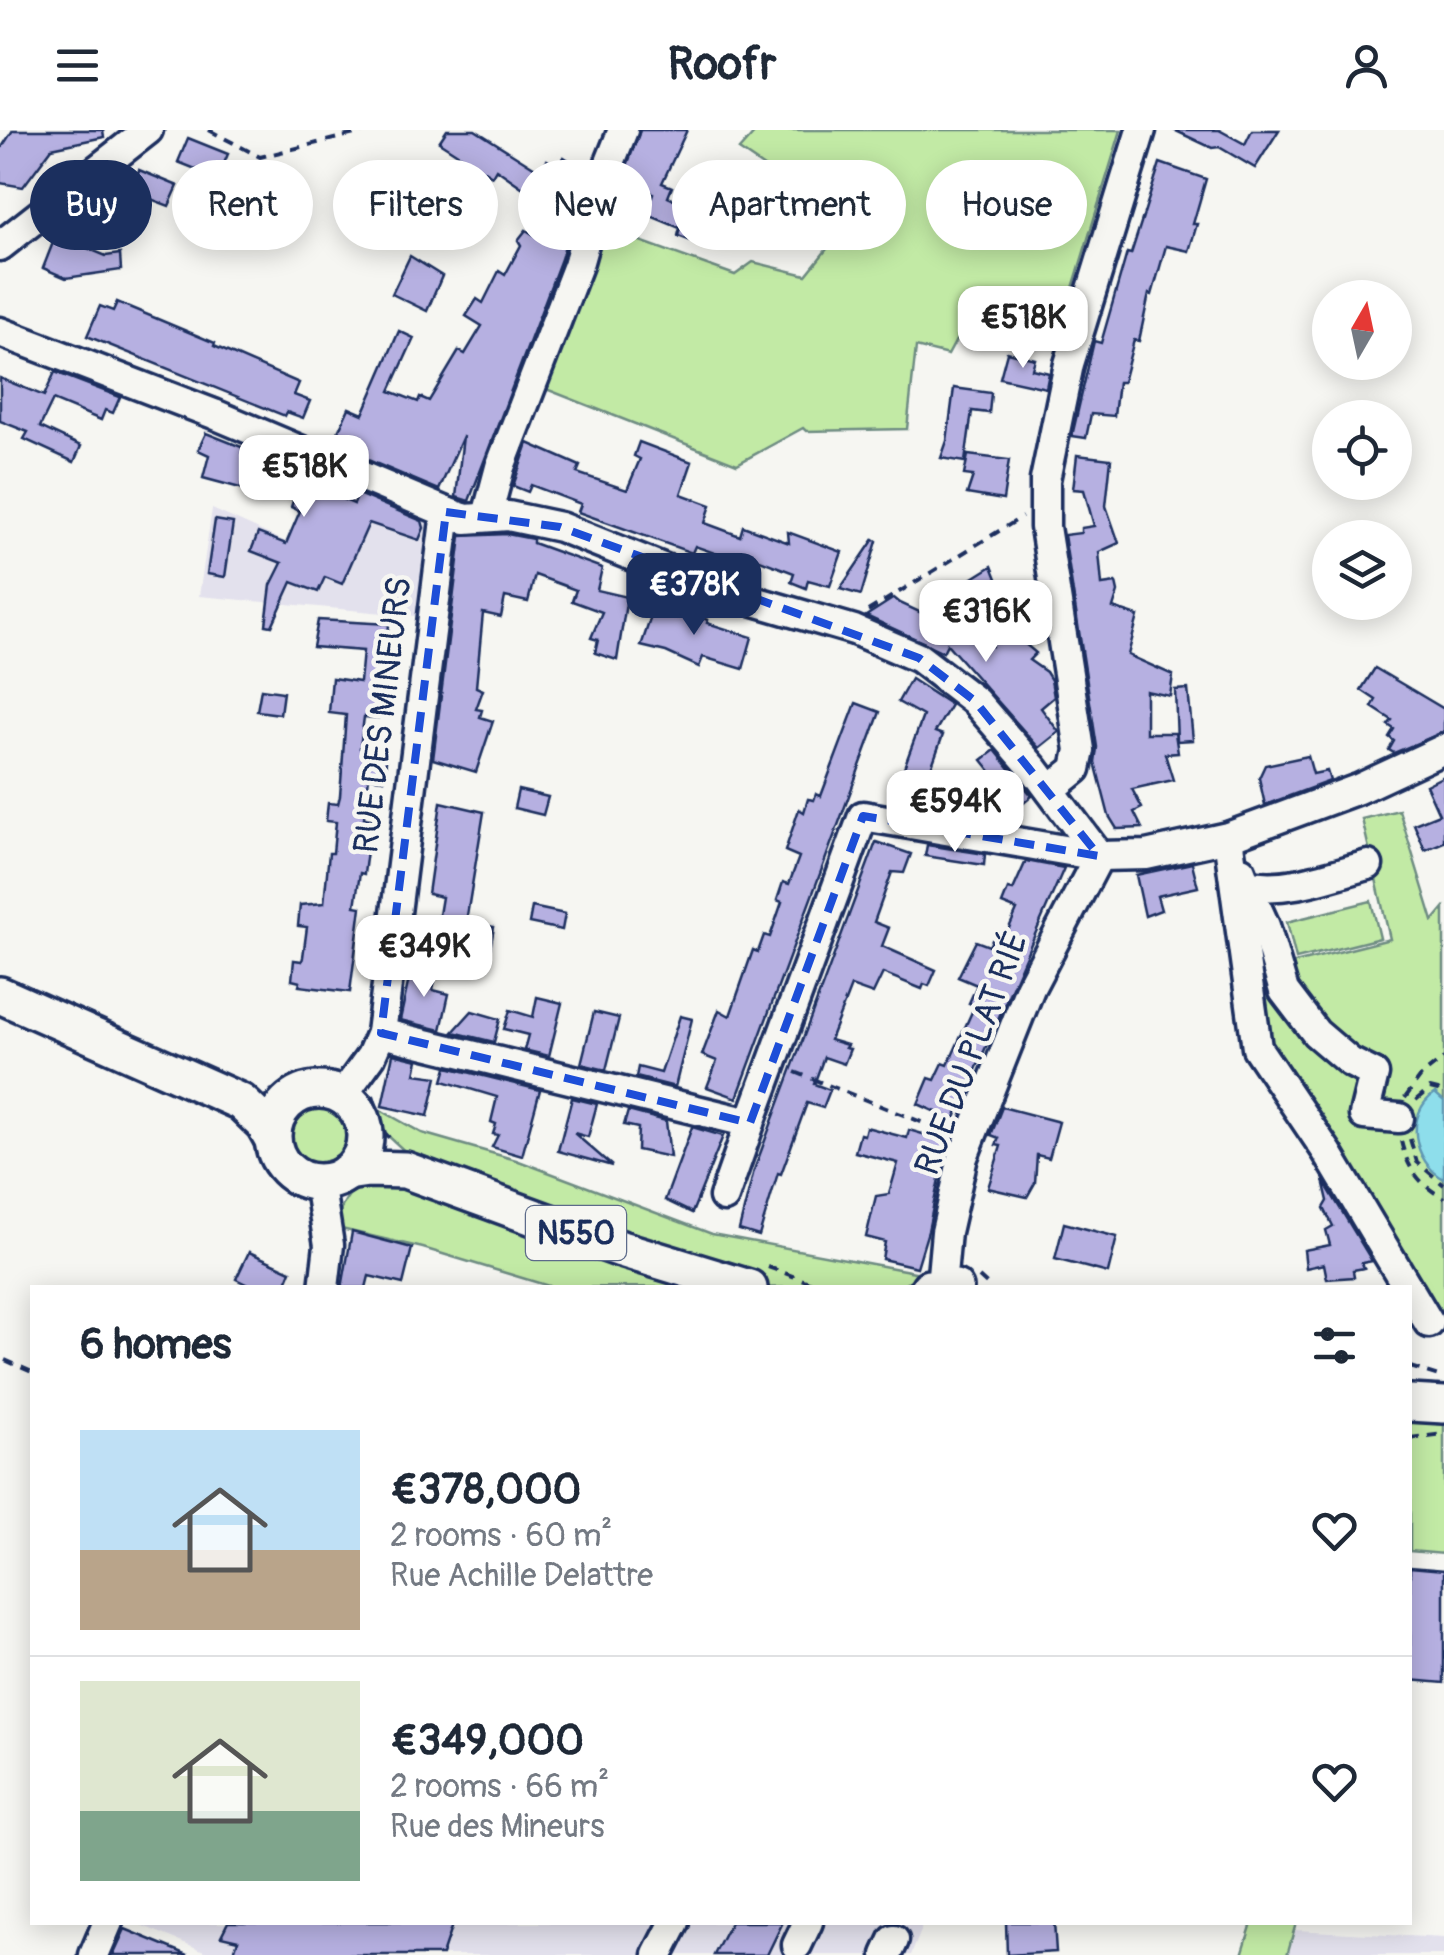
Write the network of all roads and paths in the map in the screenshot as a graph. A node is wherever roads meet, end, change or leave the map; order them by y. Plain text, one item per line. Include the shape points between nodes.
1 (148, 130) edge
2 (209, 130) edge
3 (371, 130) edge
4 (624, 130) edge
5 (1142, 130) edge
6 (0, 246) edge
7 (0, 332) edge
8 (1043, 503) junction
9 (446, 512) junction
10 (487, 516) junction
11 (854, 630) junction
12 (1444, 749) edge
13 (1050, 790) junction
14 (1228, 837) junction
15 (1098, 856) junction
16 (1368, 865) dead end
17 (1246, 884) junction
18 (0, 995) edge
19 (381, 1033) junction
20 (772, 1063) junction
21 (294, 1096) junction
22 (342, 1096) junction
23 (1444, 1096) edge
24 (240, 1102) junction
25 (1407, 1119) junction
26 (750, 1123) junction
27 (365, 1133) junction
28 (272, 1138) junction
29 (969, 1142) junction
30 (405, 1170) junction
31 (333, 1177) junction
32 (1444, 1185) edge
33 (724, 1197) dead end
34 (324, 1285) edge
35 (740, 1285) edge
36 (942, 1285) edge
37 (1407, 1285) edge
38 (1412, 1294) edge
39 (1429, 1323) dead end
40 (6, 1360) dead end
41 (1412, 1368) edge
42 (30, 1371) edge
43 (1444, 1377) edge
44 (1412, 1403) edge
45 (1444, 1405) edge
46 (1444, 1434) edge
47 (1412, 1438) edge
48 (107, 1925) edge
49 (673, 1925) edge
50 (94, 1955) edge
51 (658, 1955) edge

1 - 6 street
2 - 3 path via 260,158
4 - 10 street
5 - 8 street via 1069,364
7 - 9 street
8 - 11 path via 862,614
8 - 13 street via 1080,750 1076,769
9 - 10 street via 466,519
9 - 19 street, RUE DES MINEURS
10 - 11 street via 560,527 704,586
11 - 13 street via 920,658 948,678
12 - 14 street
13 - 15 street
14 - 15 street via 1146,855
14 - 17 street
14 - 37 street via 1256,1048
15 - 20 street via 863,816
15 - 29 street, RUE DU PLAT RIÉ via 1030,988
16 - 17 street via 1297,883
17 - 25 street via 1284,991 1316,1034 1374,1074 1357,1115
18 - 24 main road
19 - 22 street, RUE DES MINEURS
19 - 26 street
20 - 26 street
20 - 29 path
21 - 22 main road via 318,1090
21 - 24 main road
21 - 28 main road via 278,1114
22 - 27 main road, N550
23 - 25 path via 1430,1088
24 - 28 main road
25 - 32 path via 1417,1162
26 - 33 street
27 - 30 main road, N550
27 - 31 main road via 364,1148
28 - 31 main road via 291,1173 304,1180
29 - 36 street, RUE DU PLAT RIÉ via 946,1232
30 - 31 main road, N550
30 - 35 main road, N550
31 - 34 street
38 - 39 street
40 - 42 path
41 - 43 path
44 - 45 main road
46 - 47 path
48 - 50 street
49 - 51 street

